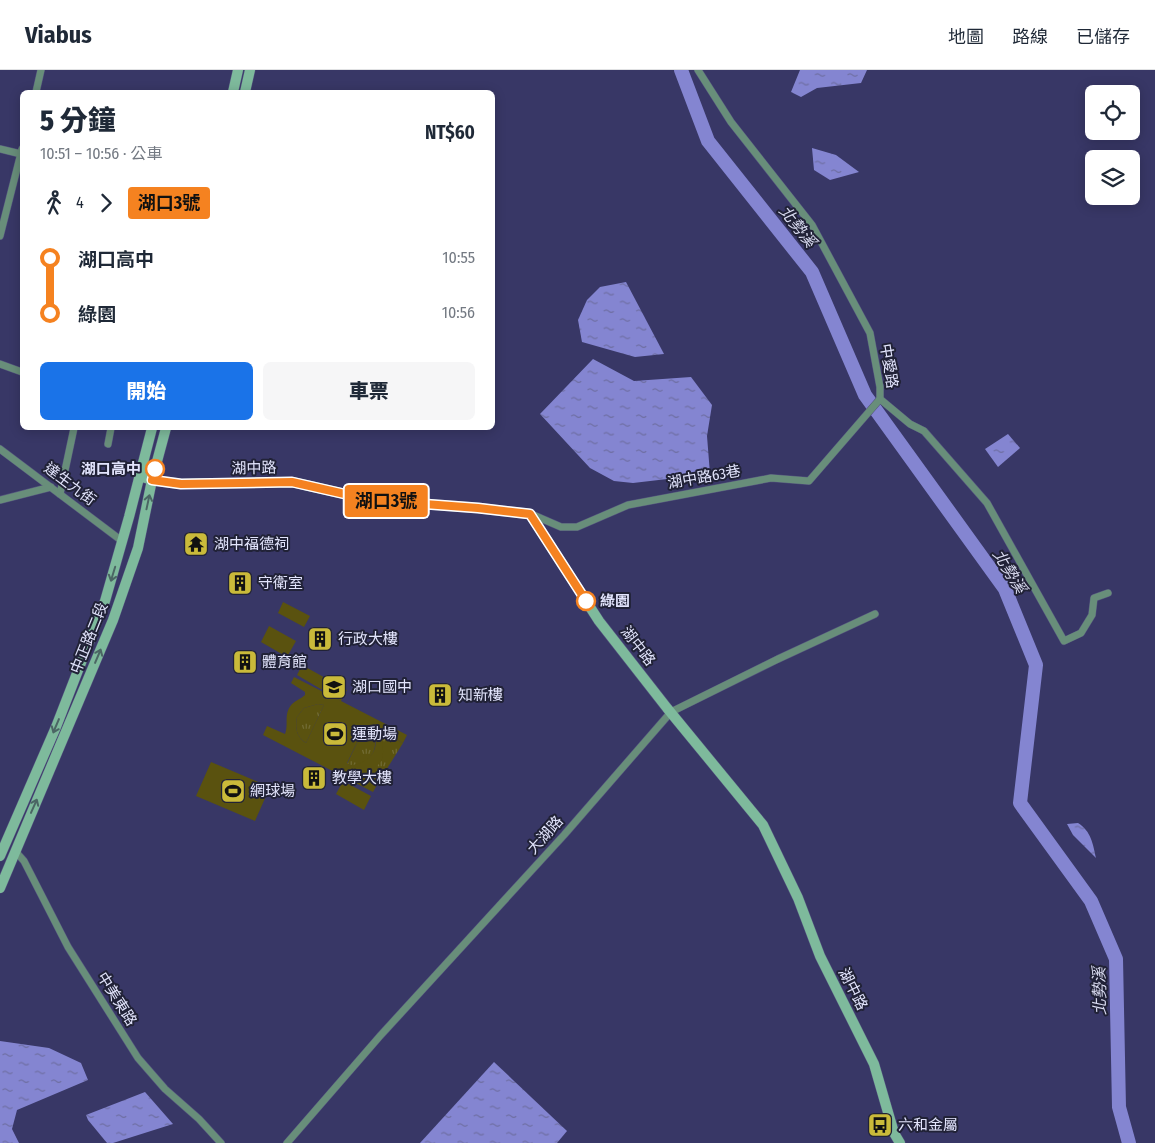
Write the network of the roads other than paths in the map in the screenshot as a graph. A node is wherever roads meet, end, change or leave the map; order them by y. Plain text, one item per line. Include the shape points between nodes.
1 (40, 70) edge
2 (238, 70) edge
3 (250, 70) edge
4 (698, 70) edge
5 (36, 90) edge
6 (233, 90) edge
7 (245, 90) edge
8 (0, 149) edge
9 (20, 151) edge
10 (20, 157) edge
11 (0, 236) edge
12 (0, 364) edge
13 (20, 371) edge
14 (880, 399) junction
15 (74, 430) edge
16 (111, 430) edge
17 (151, 430) edge
18 (165, 430) edge
19 (108, 444) dead end
20 (0, 449) edge
21 (139, 476) junction
22 (152, 480) junction
23 (51, 487) junction
24 (60, 494) junction
25 (0, 500) edge
26 (530, 514) junction
27 (122, 541) junction
28 (1108, 593) dead end
29 (875, 614) dead end
30 (671, 712) junction
31 (0, 829) edge
32 (7, 840) junction
33 (15, 851) junction
34 (0, 856) edge
35 (0, 888) edge
36 (221, 1143) edge
37 (287, 1143) edge
38 (900, 1143) edge

1 - 5 street
2 - 6 street
3 - 7 street
4 - 14 street, 中愛路 via 731,122 812,225 870,333
8 - 9 street
10 - 11 street via 5,200
12 - 13 street
14 - 26 street, 湖中路63巷 via 809,481 772,478 628,504 577,526 560,527
14 - 28 street, 中愛路 via 910,424 924,431 987,503 1064,641 1081,633 1092,614 1094,598
15 - 24 street
16 - 19 street
17 - 21 street, 中正路二段
18 - 22 street, 中正路二段
20 - 23 street, 達生九街
21 - 22 street, 湖中路
21 - 27 street, 中正路二段
22 - 26 street, 湖中路 via 181,484 292,482 371,500
33 -> 22 street, 中正路二段 via 113,620 138,548
23 - 24 street, 達生九街
23 - 25 street
24 - 27 street, 達生九街
26 - 30 street, 湖中路 via 599,620
27 -> 32 street, 中正路二段 via 101,610
29 - 30 street, 大湖路
30 - 37 street, 大湖路
30 - 38 street, 湖中路 via 763,825 798,898 820,956 874,1064
31 - 32 street
32 - 33 street
32 - 34 street, 中正路二段
33 - 35 street, 中正路二段
33 - 36 street, 中美東路 via 24,861 68,947 138,1058

